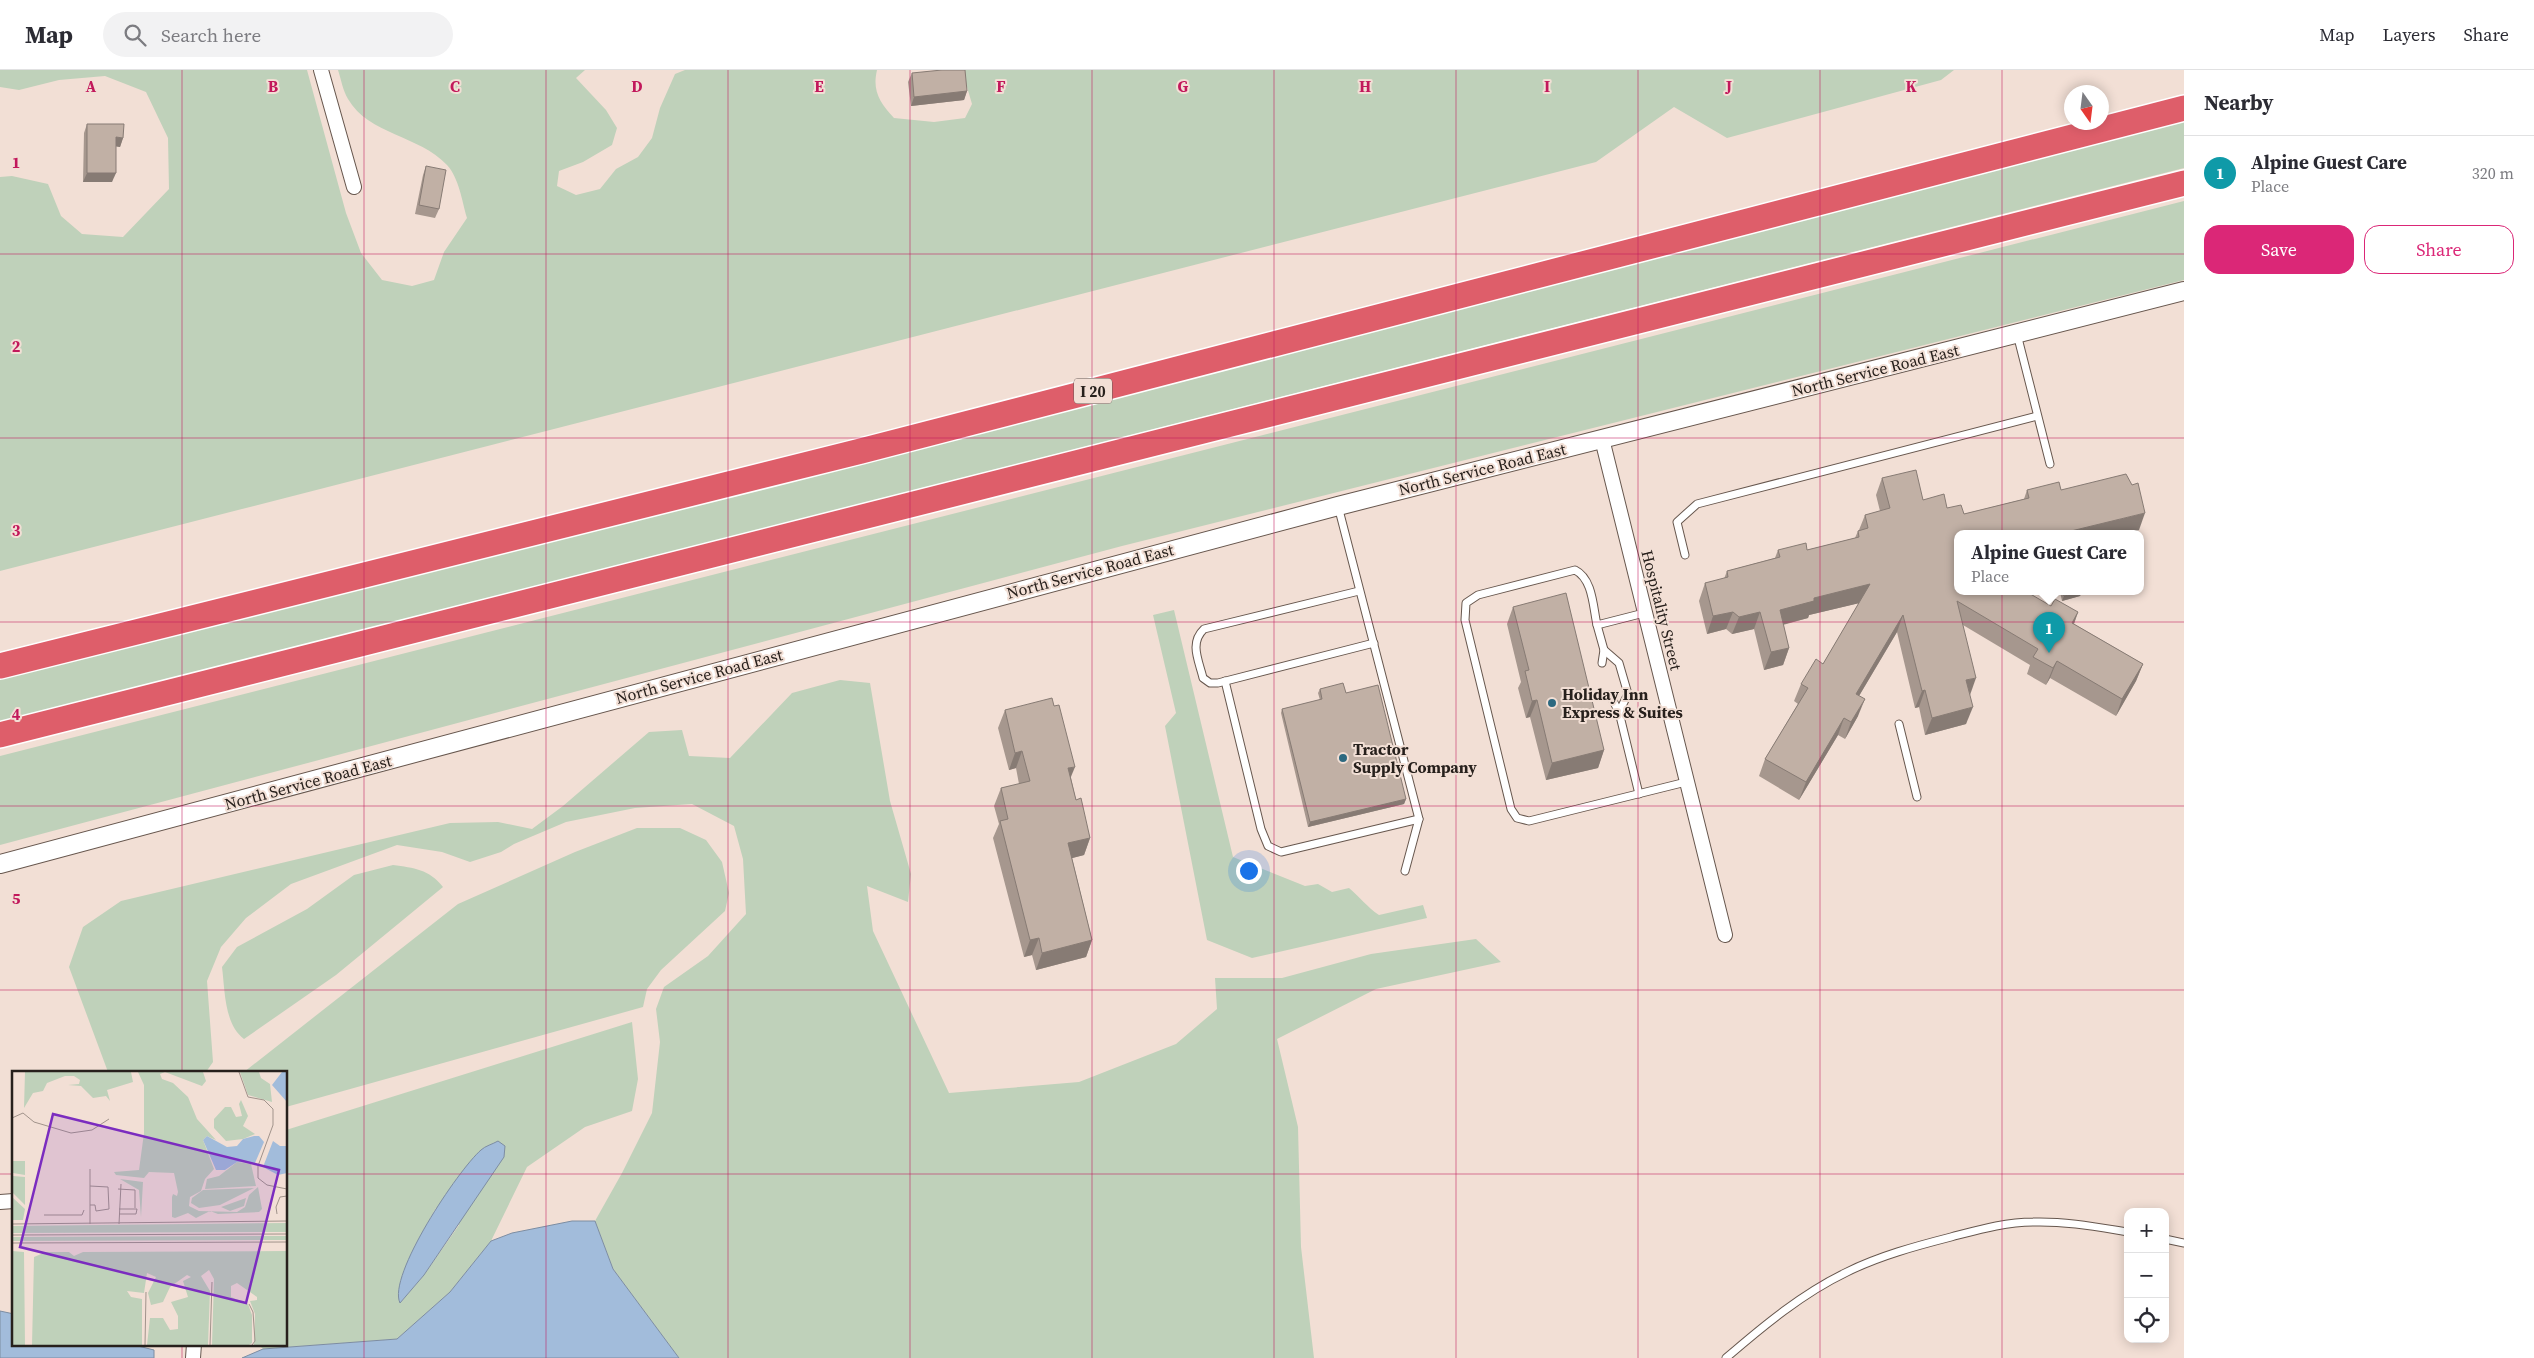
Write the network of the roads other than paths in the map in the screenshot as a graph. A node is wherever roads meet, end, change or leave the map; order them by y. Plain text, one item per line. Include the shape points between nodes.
1 (321, 70) edge
2 (2184, 108) edge
3 (2184, 183) edge
4 (354, 187) dead end
5 (2184, 291) edge
6 (2016, 334) junction
7 (2037, 416) junction
8 (1602, 439) junction
9 (2050, 464) dead end
10 (1338, 506) junction
11 (1685, 555) dead end
12 (1359, 591) junction
13 (1644, 613) junction
14 (1598, 625) junction
15 (1374, 643) junction
16 (1604, 650) junction
17 (1602, 663) dead end
18 (0, 666) edge
19 (1226, 681) junction
20 (1610, 694) dead end
21 (1619, 712) junction
22 (1899, 724) dead end
23 (0, 735) edge
24 (1686, 782) junction
25 (1639, 794) junction
26 (1917, 797) dead end
27 (1419, 819) junction
28 (0, 864) edge
29 (1405, 871) dead end
30 (1725, 935) dead end
31 (2124, 1231) edge
32 (2169, 1240) edge
33 (2184, 1243) edge
34 (1726, 1358) edge

1 - 4 street
2 - 18 highway, I 20 via 852,454
3 - 23 highway
5 - 6 street, North Service Road East
6 - 7 lane
6 - 8 street, North Service Road East
7 - 9 lane
7 - 11 lane via 1697,504 1677,522
8 - 10 street, North Service Road East
8 - 13 street, Hospitality Street
10 - 12 lane
10 - 28 street, North Service Road East
12 - 15 lane
12 - 19 lane via 1204,629 1194,643 1203,678 1210,682
13 - 14 lane
13 - 24 street, Hospitality Street
14 - 16 lane
14 - 25 lane via 1587,581 1575,570 1478,595 1466,604 1465,620 1510,809 1517,818 1529,821
15 - 19 lane
15 - 27 lane
16 - 17 lane
16 - 21 lane via 1620,663 1628,694
19 - 27 lane via 1261,829 1268,846 1281,852
20 - 21 lane
21 - 25 lane
22 - 26 lane
24 - 25 lane
24 - 30 street, Hospitality Street
27 - 29 lane
31 - 34 lane via 2074,1224 2025,1222 1980,1229 1890,1255 1847,1271 1824,1284
32 - 33 lane

